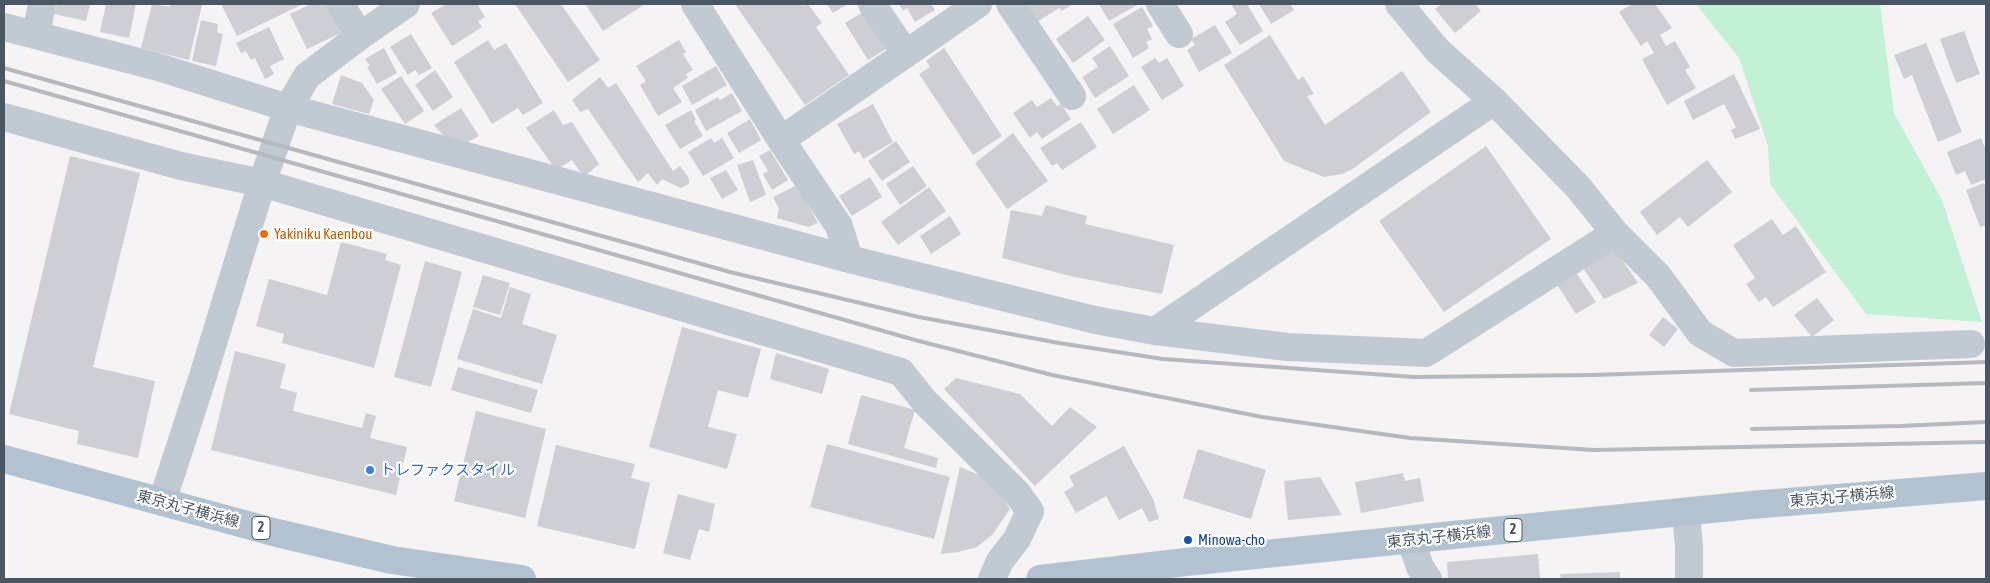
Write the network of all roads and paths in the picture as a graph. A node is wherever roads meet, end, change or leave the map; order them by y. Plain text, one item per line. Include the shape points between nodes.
1 (42, 4) edge
2 (340, 4) edge
3 (406, 4) edge
4 (695, 4) edge
5 (872, 4) edge
6 (978, 4) edge
7 (1010, 4) edge
8 (1160, 4) edge
9 (1399, 4) edge
10 (4, 27) edge
11 (1179, 34) dead end
12 (36, 35) junction
13 (360, 36) junction
14 (906, 54) junction
15 (1072, 96) dead end
16 (1494, 101) junction
17 (288, 108) junction
18 (4, 117) edge
19 (782, 140) junction
20 (262, 183) junction
21 (1615, 233) junction
22 (849, 259) junction
23 (1156, 331) junction
24 (1971, 344) dead end
25 (4, 459) edge
26 (1986, 486) edge
27 (162, 502) junction
28 (1686, 512) junction
29 (1411, 540) junction
30 (1189, 571) edge
31 (522, 579) edge
32 (992, 579) edge
33 (1040, 579) edge
34 (1428, 579) edge
35 (1690, 579) edge

1 - 12 street
2 - 13 street
3 - 13 street
4 - 19 street
5 - 14 street
6 - 14 street
7 - 15 street
8 - 11 street
9 - 16 street via 1438,51
10 - 12 street
12 - 17 street via 158,67
13 - 17 street via 307,76
14 - 19 street
16 - 21 street via 1578,187
16 - 23 street
17 - 20 street
17 - 22 street
18 - 20 street via 181,166
19 - 22 street via 839,226
20 - 27 street
20 - 32 street via 901,372 926,402 1017,493 1030,511
21 - 23 street via 1426,353 1288,347
21 - 24 street via 1658,276 1700,333 1734,353
22 - 23 street via 1095,320
25 - 27 main road, 東京丸子横浜線 / 2
26 - 28 main road, 東京丸子横浜線 / 2
27 - 31 main road, 東京丸子横浜線 / 2 via 392,560
28 - 29 main road, 東京丸子横浜線 / 2
28 - 35 street
29 - 30 main road, 東京丸子横浜線 / 2
29 - 34 street via 1420,567
30 - 33 main road, 東京丸子横浜線 / 2

